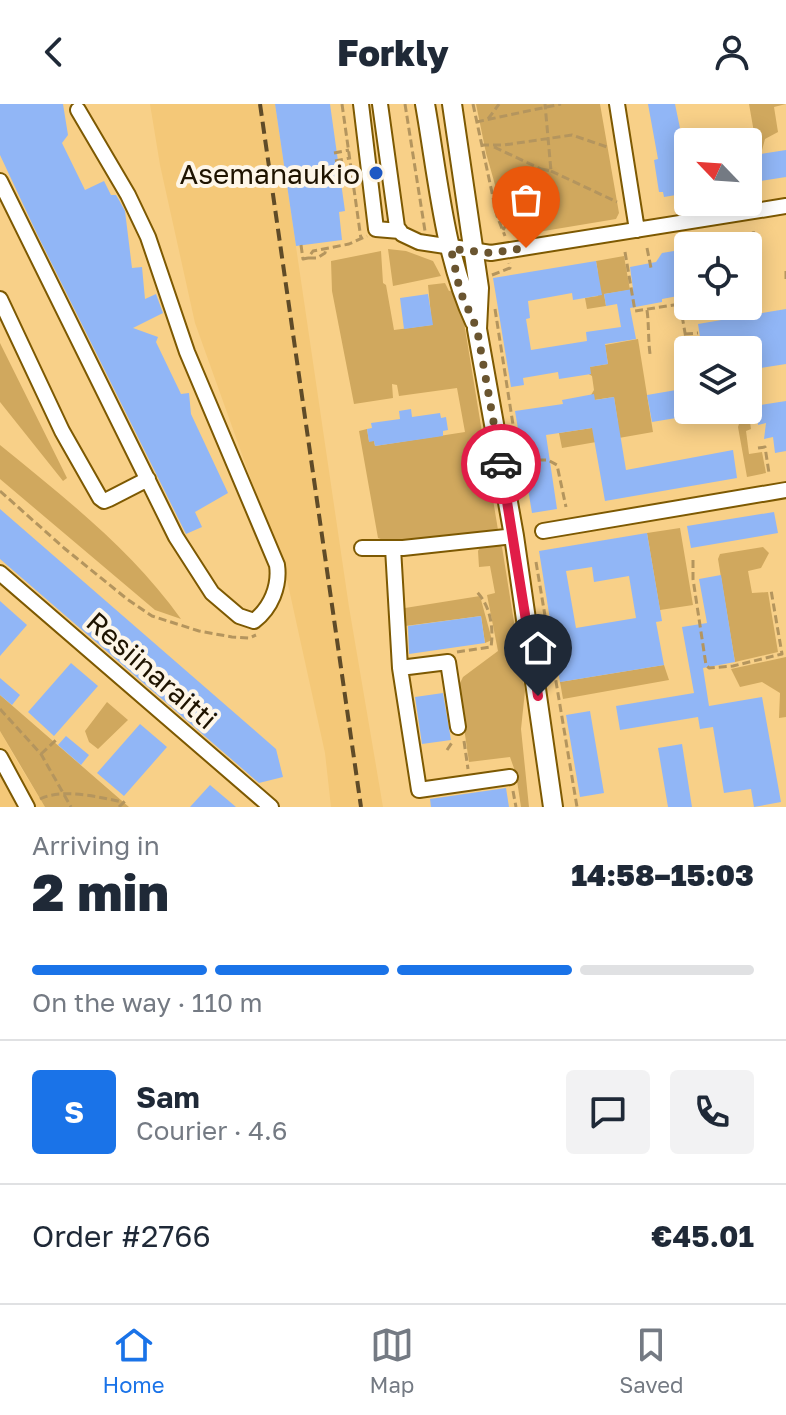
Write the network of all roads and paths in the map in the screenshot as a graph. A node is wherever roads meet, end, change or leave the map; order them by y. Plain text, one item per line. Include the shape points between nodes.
1 (342, 104) edge
2 (361, 104) edge
3 (380, 104) edge
4 (405, 104) edge
5 (425, 104) edge
6 (452, 104) edge
7 (473, 104) edge
8 (499, 104) edge
9 (561, 104) edge
10 (617, 104) edge
11 (545, 106) edge
12 (78, 110) dead end
13 (488, 119) junction
14 (476, 122) junction
15 (548, 137) junction
16 (481, 145) junction
17 (491, 145) junction
18 (612, 149) dead end
19 (349, 150) junction
20 (334, 153) dead end
21 (350, 158) junction
22 (335, 161) dead end
23 (541, 169) junction
24 (551, 171) junction
25 (0, 181) edge
26 (620, 204) dead end
27 (786, 206) edge
28 (503, 230) junction
29 (637, 230) junction
30 (400, 231) junction
31 (506, 240) dead end
32 (426, 244) junction
33 (301, 245) dead end
34 (647, 248) dead end
35 (451, 249) junction
36 (474, 251) junction
37 (625, 252) dead end
38 (651, 268) dead end
39 (786, 271) edge
40 (786, 283) edge
41 (0, 299) edge
42 (674, 305) edge
43 (647, 310) junction
44 (683, 320) edge
45 (477, 329) junction
46 (698, 333) dead end
47 (685, 334) joint
48 (650, 354) dead end
49 (758, 448) dead end
50 (538, 460) dead end
51 (769, 473) dead end
52 (148, 479) junction
53 (786, 490) edge
54 (0, 491) edge
55 (566, 507) dead end
56 (543, 531) dead end
57 (514, 536) junction
58 (362, 548) dead end
59 (393, 548) junction
60 (693, 560) dead end
61 (0, 573) edge
62 (475, 590) dead end
63 (771, 590) dead end
64 (262, 634) dead end
65 (491, 647) dead end
66 (784, 654) edge
67 (400, 668) junction
68 (0, 709) edge
69 (458, 727) joint
70 (56, 740) dead end
71 (41, 754) junction
72 (0, 757) edge
73 (510, 777) dead end
74 (469, 783) junction
75 (65, 795) junction
76 (34, 803) edge
77 (71, 807) edge
78 (119, 807) edge
79 (271, 807) edge
80 (553, 807) edge

1 - 19 path
2 - 30 street via 376,229
3 - 30 street
4 - 32 path
5 - 35 main road
6 - 36 main road
7 - 14 path
8 - 13 path
9 - 11 path
10 - 29 street
11 - 13 path
11 - 15 path
12 - 52 street via 148,237 187,352 277,565 273,596 254,621 212,593
13 - 14 path
14 - 16 path
15 - 17 path
15 - 18 path via 572,135
15 - 24 path
16 - 17 path
16 - 28 path
17 - 23 path
19 - 20 path
19 - 21 path
21 - 22 path
21 - 33 path via 361,239 313,251 303,259
23 - 24 path
23 - 28 path
24 - 26 path
25 - 52 street
27 - 29 street
28 - 31 path
29 - 36 street via 507,251
30 - 32 street
32 - 35 street
34 - 38 path
35 - 36 street
35 - 45 main road via 460,291
36 - 45 main road
37 - 43 path via 635,311
39 - 40 path
41 - 52 street via 100,498 104,501
42 - 43 path
43 - 48 path
44 - 47 path
45 - 57 main road
46 - 47 path
49 - 51 path via 765,447
50 - 55 path via 557,465
53 - 56 street
54 - 64 path via 152,616 221,635
57 - 59 street
57 - 80 main road
58 - 59 street
59 - 67 street
60 - 66 path via 706,665 733,666
61 - 79 street, Resiinaraitti
62 - 65 path via 488,610
63 - 66 path
67 - 69 street via 448,662
67 - 74 street via 419,790
68 - 71 path
69 - 74 path
70 - 71 path
71 - 75 path
72 - 76 street
73 - 74 street
75 - 76 path
75 - 77 path
75 - 78 path via 124,801

